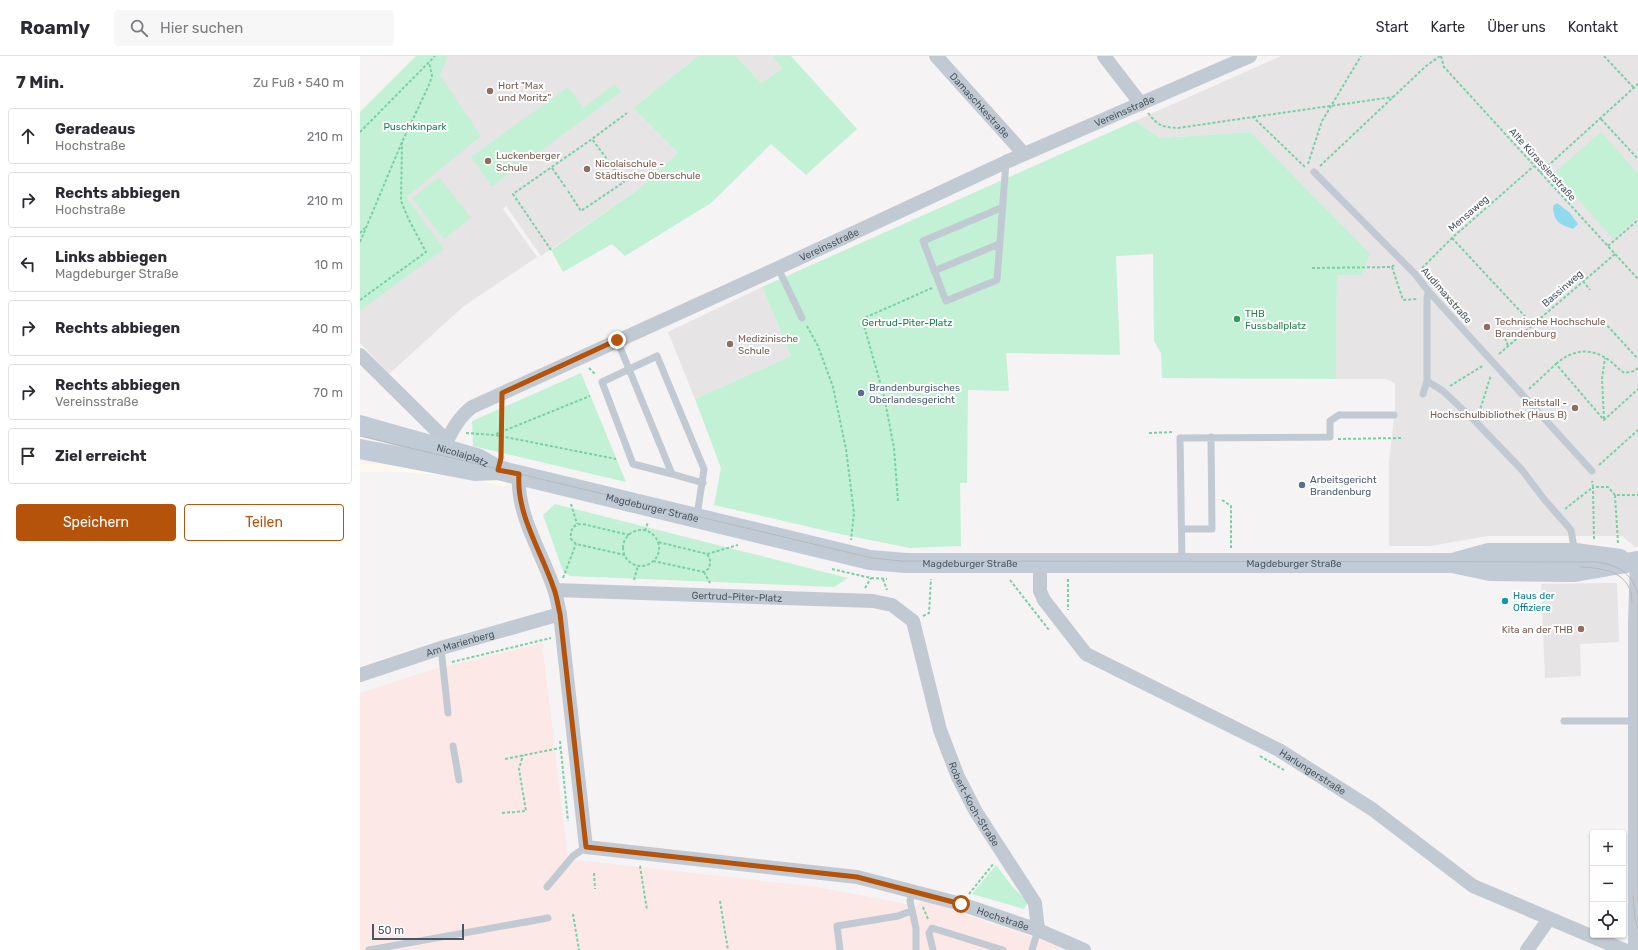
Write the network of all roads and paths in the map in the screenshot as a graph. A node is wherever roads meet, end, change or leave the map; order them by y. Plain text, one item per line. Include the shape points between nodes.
1 (435, 56) edge
2 (936, 56) edge
3 (1104, 56) edge
4 (1250, 56) edge
5 (1361, 56) edge
6 (1440, 56) edge
7 (1604, 56) edge
8 (429, 62) junction
9 (1638, 84) edge
10 (1634, 88) junction
11 (1393, 97) junction
12 (1141, 104) junction
13 (1331, 105) junction
14 (627, 113) dead end
15 (1253, 117) junction
16 (1601, 119) junction
17 (360, 132) edge
18 (592, 140) junction
19 (402, 142) junction
20 (1024, 154) junction
21 (1638, 159) edge
22 (1006, 162) junction
23 (1534, 166) junction
24 (552, 168) junction
25 (1314, 172) joint
26 (1540, 173) junction
27 (566, 188) dead end
28 (568, 192) dead end
29 (1001, 208) junction
30 (1638, 220) edge
31 (366, 227) junction
32 (360, 233) edge
33 (1452, 238) junction
34 (360, 242) edge
35 (999, 244) junction
36 (1608, 246) junction
37 (552, 250) dead end
38 (1615, 254) junction
39 (1400, 258) junction
40 (1392, 267) junction
41 (778, 268) junction
42 (1312, 268) dead end
43 (934, 271) junction
44 (1416, 274) junction
45 (1638, 279) edge
46 (1583, 281) junction
47 (940, 284) junction
48 (1590, 290) dead end
49 (1428, 295) junction
50 (360, 300) edge
51 (802, 318) joint
52 (1604, 322) dead end
53 (1533, 325) junction
54 (1505, 338) dead end
55 (617, 340) junction
56 (1508, 346) junction
57 (360, 355) edge
58 (579, 358) junction
59 (1605, 358) junction
60 (1638, 359) edge
61 (1493, 362) junction
62 (1556, 364) junction
63 (629, 368) junction
64 (1638, 368) edge
65 (1427, 381) junction
66 (602, 382) junction
67 (1638, 389) edge
68 (1443, 391) junction
69 (1423, 394) dead end
70 (1523, 394) junction
71 (590, 396) dead end
72 (496, 408) dead end
73 (1394, 415) dead end
74 (1604, 420) junction
75 (1476, 422) junction
76 (360, 425) edge
77 (469, 426) dead end
78 (501, 432) junction
79 (1180, 432) dead end
80 (466, 433) junction
81 (1149, 433) dead end
82 (495, 435) junction
83 (501, 436) junction
84 (1211, 437) junction
85 (1330, 437) junction
86 (1401, 438) dead end
87 (469, 440) dead end
88 (1617, 444) dead end
89 (1620, 447) dead end
90 (395, 448) dead end
91 (360, 449) edge
92 (441, 451) junction
93 (616, 459) dead end
94 (414, 460) junction
95 (498, 470) junction
96 (1592, 471) dead end
97 (519, 474) junction
98 (672, 474) junction
99 (703, 483) junction
100 (1211, 492) junction
101 (1615, 495) junction
102 (1638, 495) edge
103 (570, 501) dead end
104 (898, 501) dead end
105 (697, 518) junction
106 (648, 521) dead end
107 (577, 524) junction
108 (1182, 529) junction
109 (646, 531) junction
110 (629, 535) junction
111 (1594, 541) dead end
112 (658, 542) junction
113 (850, 543) dead end
114 (576, 544) junction
115 (738, 545) dead end
116 (1231, 552) dead end
117 (1575, 553) junction
118 (707, 554) junction
119 (625, 555) junction
120 (1631, 560) edge
121 (653, 561) junction
122 (1040, 563) junction
123 (1182, 563) junction
124 (1452, 563) junction
125 (1008, 578) dead end
126 (1068, 578) dead end
127 (931, 579) dead end
128 (557, 590) junction
129 (560, 614) junction
130 (913, 621) junction
131 (1068, 629) junction
132 (1050, 631) dead end
133 (564, 635) junction
134 (441, 648) junction
135 (442, 664) junction
136 (360, 675) edge
137 (448, 713) dead end
138 (1564, 721) dead end
139 (1635, 721) junction
140 (453, 746) dead end
141 (575, 746) junction
142 (1255, 754) dead end
143 (523, 755) junction
144 (505, 759) dead end
145 (1287, 772) dead end
146 (459, 780) dead end
147 (502, 813) dead end
148 (1636, 814) edge
149 (586, 847) junction
150 (638, 853) junction
151 (992, 865) dead end
152 (594, 873) dead end
153 (547, 887) dead end
154 (595, 889) dead end
155 (912, 891) junction
156 (720, 901) dead end
157 (961, 904) junction
158 (647, 910) dead end
159 (911, 911) junction
160 (573, 914) dead end
161 (548, 918) dead end
162 (1549, 919) junction
163 (1038, 930) junction
164 (370, 950) edge
165 (579, 950) edge
166 (728, 950) edge
167 (840, 950) edge
168 (916, 950) edge
169 (933, 950) edge
170 (1003, 950) edge
171 (1032, 950) edge
172 (1084, 950) edge
173 (1527, 950) edge
174 (1624, 950) edge
175 (1635, 950) edge

1 - 8 path
2 - 20 street, Damaschkestraße
3 - 12 street
4 - 12 street, Vereinsstraße
5 - 13 path
6 - 11 path
6 - 23 path, Alte Kürassierstraße via 1444,67
7 - 10 path
8 - 17 path
8 - 19 path via 432,76
9 - 10 path
10 - 16 path
11 - 13 path
11 - 25 path
12 - 15 path via 1156,124 1167,127 1178,128
12 - 20 street, Vereinsstraße
13 - 15 path
13 - 15 path via 1322,121 1307,169
14 - 18 path
16 - 21 path
16 - 26 path
18 - 24 path
18 - 28 path via 624,182 581,212
19 - 31 path
19 - 50 path via 401,201 426,252
20 - 22 street, Vereinsstraße
22 - 29 lane
22 - 41 street, Vereinsstraße
23 - 26 path, Alte Kürassierstraße
23 - 33 path, Mensaweg
24 - 27 path
24 - 37 path via 513,194
25 - 39 lane, Audimaxstraße
26 - 36 path, Alte Kürassierstraße
29 - 35 lane
29 - 43 lane via 923,241
30 - 36 path
31 - 32 path
31 - 34 path
33 - 44 path, Mensaweg
33 - 53 path
35 - 43 lane
35 - 47 lane via 997,280 946,301
36 - 38 path, Alte Kürassierstraße
38 - 45 path, Alte Kürassierstraße
38 - 46 path, Bassinweg
39 - 40 path
39 - 44 lane, Audimaxstraße
40 - 42 path
40 - 49 path via 1403,300
41 - 51 lane
41 - 55 street, Vereinsstraße
43 - 47 lane
44 - 49 lane, Audimaxstraße
46 - 48 path
46 - 53 path, Bassinweg
47 - 104 path via 862,319 884,396 894,448
49 - 61 lane, Audimaxstraße
49 - 65 lane
51 - 113 path via 818,346 833,387 846,448 854,513
52 - 60 path
53 - 56 path, Bassinweg
54 - 56 path
55 - 58 street, Vereinsstraße
55 - 63 lane
56 - 61 path, Bassinweg
57 - 92 street, Nicolaiplatz
58 - 66 path
58 - 92 street, Vereinsstraße via 472,407 462,415
59 - 62 path via 1587,351 1565,356
59 - 64 path via 1624,373
59 - 74 path via 1602,379
61 - 68 path, Bassinweg
61 - 70 lane, Audimaxstraße
61 - 75 path
62 - 70 path
62 - 74 path
63 - 66 lane
63 - 98 lane
63 - 99 lane via 657,356 704,469
65 - 68 lane
65 - 69 lane
66 - 98 lane via 634,464
67 - 74 path
68 - 75 lane
70 - 96 lane, Audimaxstraße
71 - 78 path
72 - 78 path via 502,405
73 - 85 lane via 1340,415 1330,421
75 - 117 lane via 1522,470 1571,530
76 - 92 street, Nicolaiplatz
77 - 80 path
78 - 82 path
78 - 83 path
79 - 81 path
80 - 82 path
80 - 87 path
82 - 83 path
83 - 93 path
83 - 95 path
84 - 85 lane
84 - 100 lane
84 - 108 lane via 1180,438
85 - 86 path
88 - 89 path
90 - 94 lane
91 - 94 street, Nicolaiplatz
92 - 94 street, Nicolaiplatz
92 - 95 street, Nicolaiplatz via 478,458
95 - 97 street, Magdeburger Straße
97 - 105 street, Magdeburger Straße
97 - 128 street via 518,487 524,514
98 - 99 lane
99 - 105 lane
100 - 108 lane via 1212,528
100 - 116 path via 1231,506
101 - 102 path
101 - 111 path via 1608,487 1593,487
101 - 120 path
103 - 107 path
105 - 122 street, Magdeburger Straße via 870,560 906,563
106 - 109 path
107 - 110 path
107 - 114 path via 570,532 570,539
108 - 123 lane
109 - 110 path
109 - 112 path
110 - 119 path via 624,544
112 - 118 path
112 - 121 path via 658,552
114 - 119 path
114 - 128 path
115 - 118 path
117 - 120 street, Magdeburger Straße
117 - 124 street, Magdeburger Straße via 1490,553
118 - 121 path via 711,564 704,572
119 - 121 path via 628,560 638,565 643,566
120 - 124 street, Magdeburger Straße via 1575,572 1490,571
120 - 139 street via 1635,623
122 - 123 street, Magdeburger Straße
122 - 131 street, Harlungerstraße via 1040,591 1044,600
123 - 124 street, Magdeburger Straße
125 - 132 path
126 - 131 path
127 - 130 path via 929,613
128 - 129 street
128 - 130 street, Gertrud-Piter-Platz via 873,601 892,605
129 - 133 street
129 - 134 street, Am Marienberg
130 - 163 street, Robert-Koch-Straße via 940,730 958,777 976,812 1035,904
131 - 162 street, Harlungerstraße via 1086,654 1280,750 1372,809 1473,886
133 - 135 path
133 - 141 street
134 - 135 lane
134 - 136 street, Am Marienberg
135 - 137 lane
138 - 139 lane
139 - 148 street
140 - 146 lane
141 - 143 path
141 - 149 street
142 - 145 path
143 - 144 path
143 - 147 path via 519,770 526,811
148 - 175 street
149 - 150 street, Hochstraße
149 - 153 lane via 572,856
150 - 155 street, Hochstraße via 857,877
150 - 158 path
151 - 157 path
152 - 154 path
155 - 157 street, Hochstraße
155 - 159 lane
156 - 166 path
157 - 163 street, Hochstraße
159 - 167 lane via 898,916 837,926
159 - 168 lane via 916,928
160 - 165 path
161 - 164 lane
162 - 173 street
162 - 174 street, Harlungerstraße
163 - 171 lane
163 - 172 street
169 - 170 lane via 929,934 932,928

